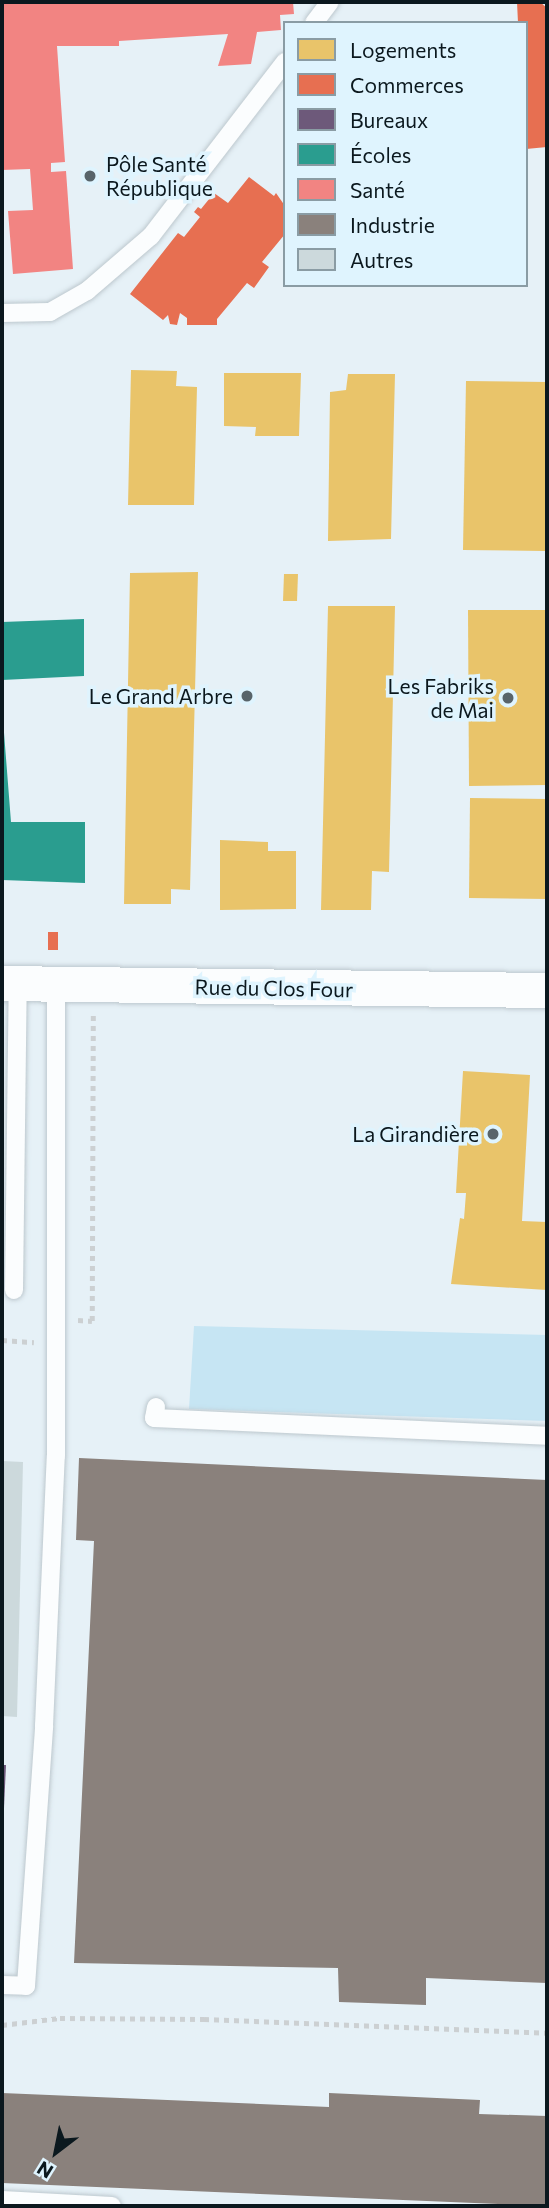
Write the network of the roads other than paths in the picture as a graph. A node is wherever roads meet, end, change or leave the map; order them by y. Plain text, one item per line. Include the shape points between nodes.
1 (330, 2) edge
2 (316, 21) edge
3 (283, 65) edge
4 (2, 313) edge
5 (10, 983) edge
6 (56, 983) junction
7 (547, 990) edge
8 (14, 1290) dead end
9 (156, 1408) dead end
10 (547, 1436) edge
11 (2, 1985) edge
12 (2, 2200) edge
13 (112, 2206) edge

1 - 2 lane
3 - 4 lane via 150,236 87,292 50,312
5 - 6 street, Rue du Clos Four
5 - 8 lane
6 - 7 street, Rue du Clos Four
6 - 11 lane via 55,1483 26,1986
9 - 10 lane via 154,1418
12 - 13 lane

